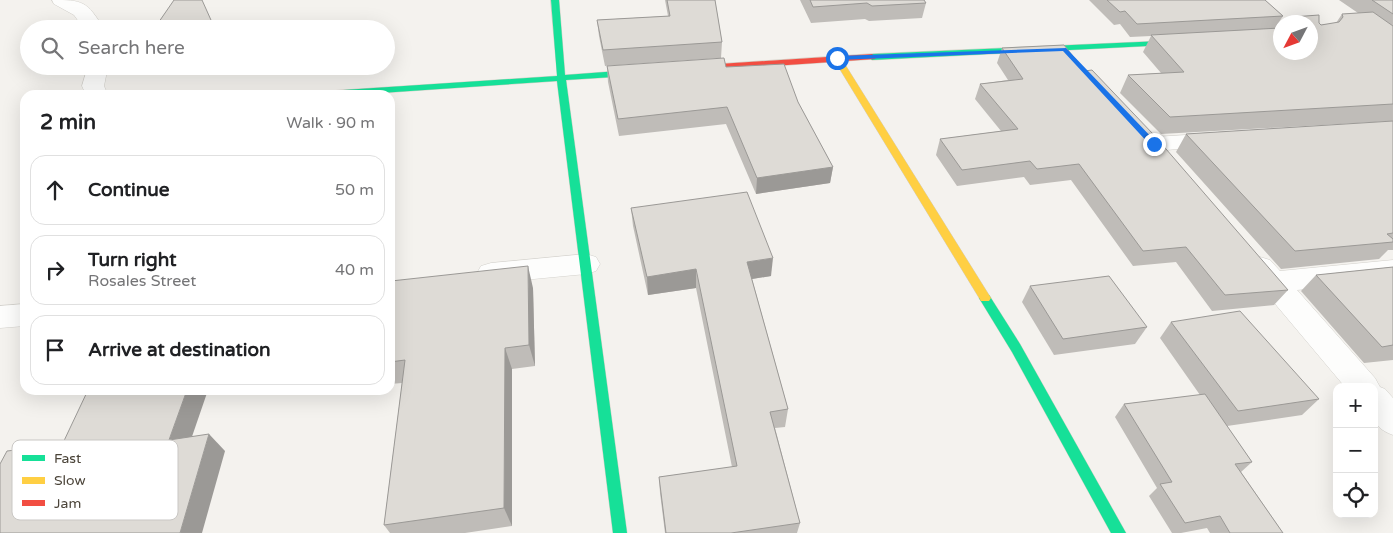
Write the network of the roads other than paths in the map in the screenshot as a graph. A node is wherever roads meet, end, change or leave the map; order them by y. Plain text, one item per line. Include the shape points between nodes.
1 (61, 0) edge
2 (555, 0) edge
3 (90, 20) edge
4 (1192, 41) edge
5 (1064, 49) junction
6 (837, 58) junction
7 (680, 69) edge
8 (1083, 69) edge
9 (660, 71) edge
10 (96, 75) edge
11 (561, 78) junction
12 (95, 90) edge
13 (386, 90) edge
14 (1243, 138) edge
15 (1172, 166) edge
16 (1248, 253) edge
17 (586, 264) junction
18 (1393, 270) edge
19 (468, 275) edge
20 (1273, 282) junction
21 (20, 315) edge
22 (0, 317) edge
23 (1361, 383) edge
24 (1378, 404) edge
25 (1393, 421) edge
26 (620, 533) edge
27 (1119, 533) edge

1 - 3 street via 75,4
2 - 11 street
4 - 5 street
5 - 6 street
5 - 8 street
6 - 7 street
6 - 27 street via 1016,348
9 - 11 street
10 - 12 street
11 - 13 street
11 - 17 street
14 - 15 street via 1147,137
16 - 20 street
17 - 19 street
17 - 26 street
18 - 20 street
20 - 23 street
21 - 22 street
24 - 25 street

